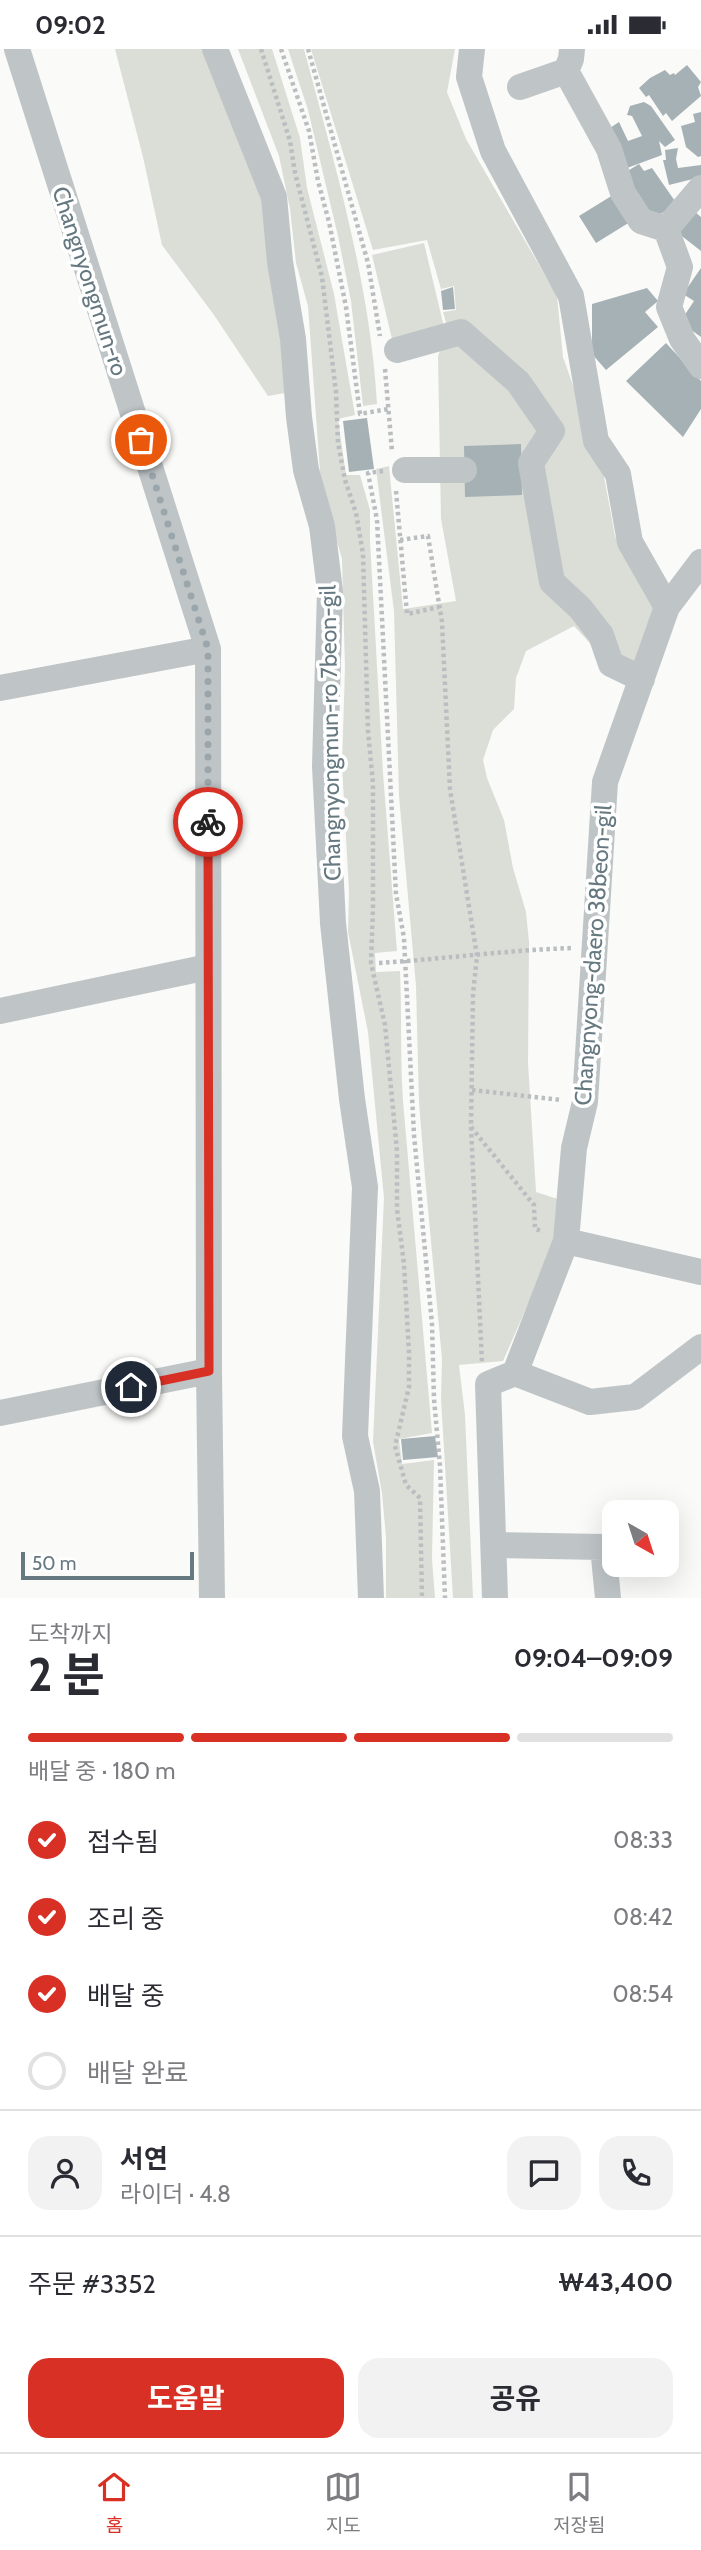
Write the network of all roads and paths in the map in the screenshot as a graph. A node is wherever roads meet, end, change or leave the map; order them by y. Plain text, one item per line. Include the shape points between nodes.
1 (17, 49) edge
2 (215, 49) edge
3 (261, 49) edge
4 (281, 49) edge
5 (308, 49) edge
6 (472, 49) edge
7 (569, 60) edge
8 (520, 87) dead end
9 (701, 188) edge
10 (666, 229) junction
11 (388, 354) junction
12 (701, 366) edge
13 (388, 409) junction
14 (464, 470) dead end
15 (398, 471) junction
16 (368, 473) dead end
17 (400, 540) junction
18 (701, 562) edge
19 (439, 607) junction
20 (667, 607) junction
21 (208, 649) junction
22 (642, 679) junction
23 (0, 688) edge
24 (595, 947) junction
25 (477, 956) junction
26 (405, 961) junction
27 (379, 963) dead end
28 (208, 967) junction
29 (0, 1011) edge
30 (472, 1090) junction
31 (586, 1102) junction
32 (471, 1127) junction
33 (535, 1229) dead end
34 (566, 1241) junction
35 (701, 1272) edge
36 (701, 1347) edge
37 (209, 1371) junction
38 (515, 1373) junction
39 (488, 1384) junction
40 (0, 1413) edge
41 (494, 1545) junction
42 (212, 1598) edge
43 (371, 1598) edge
44 (422, 1598) edge
45 (444, 1598) edge
46 (495, 1598) edge
47 (608, 1598) edge

1 - 21 street, Changnyongmun-ro
2 - 43 street, Changnyongmun-ro 7beon-gil via 274,197 306,470 322,526 330,591 325,766 333,923 365,1187 355,1436 367,1491
3 - 44 path via 290,141 322,277 338,443 363,554 373,784 371,963 385,1025 409,1352 409,1387 395,1446 405,1485 419,1498
4 - 13 path via 309,131 335,248 360,414
5 - 11 path via 368,263
6 - 20 street via 469,77 494,152 571,296 596,441 618,474 630,542
7 - 8 street
7 - 10 street via 609,149 623,193 641,221
9 - 10 street
10 - 12 street via 680,267 668,307
11 - 13 path
11 - 22 street via 461,332 518,383 552,431 531,463 552,582 601,635 611,664
13 - 15 path
14 - 15 street
15 - 17 path
16 - 26 path via 377,520 396,894
17 - 19 path via 428,536
17 - 19 path via 407,614
18 - 20 street, Changnyong-daero 38beon-gil
19 - 25 path via 450,789
20 - 22 street, Changnyong-daero 38beon-gil
21 - 23 street
21 - 28 street, Changnyongmun-ro
22 - 24 street, Changnyong-daero 38beon-gil via 605,782
24 - 25 path
24 - 31 street, Changnyong-daero 38beon-gil
25 - 26 path
25 - 30 path
26 - 27 path
26 - 45 path via 414,1135 432,1324
28 - 29 street
28 - 37 street, Changnyongmun-ro
30 - 31 path
30 - 32 path
31 - 34 street, Changnyong-daero 38beon-gil via 573,1148
32 - 33 path via 534,1205
32 - 39 path via 481,1360
34 - 35 street
34 - 38 street, Changnyong-daero 38beon-gil
36 - 38 street via 635,1397 590,1402
37 - 40 street
37 - 42 street, Changnyongmun-ro
38 - 39 street
39 - 41 street
41 - 46 street
41 - 47 street via 603,1547

